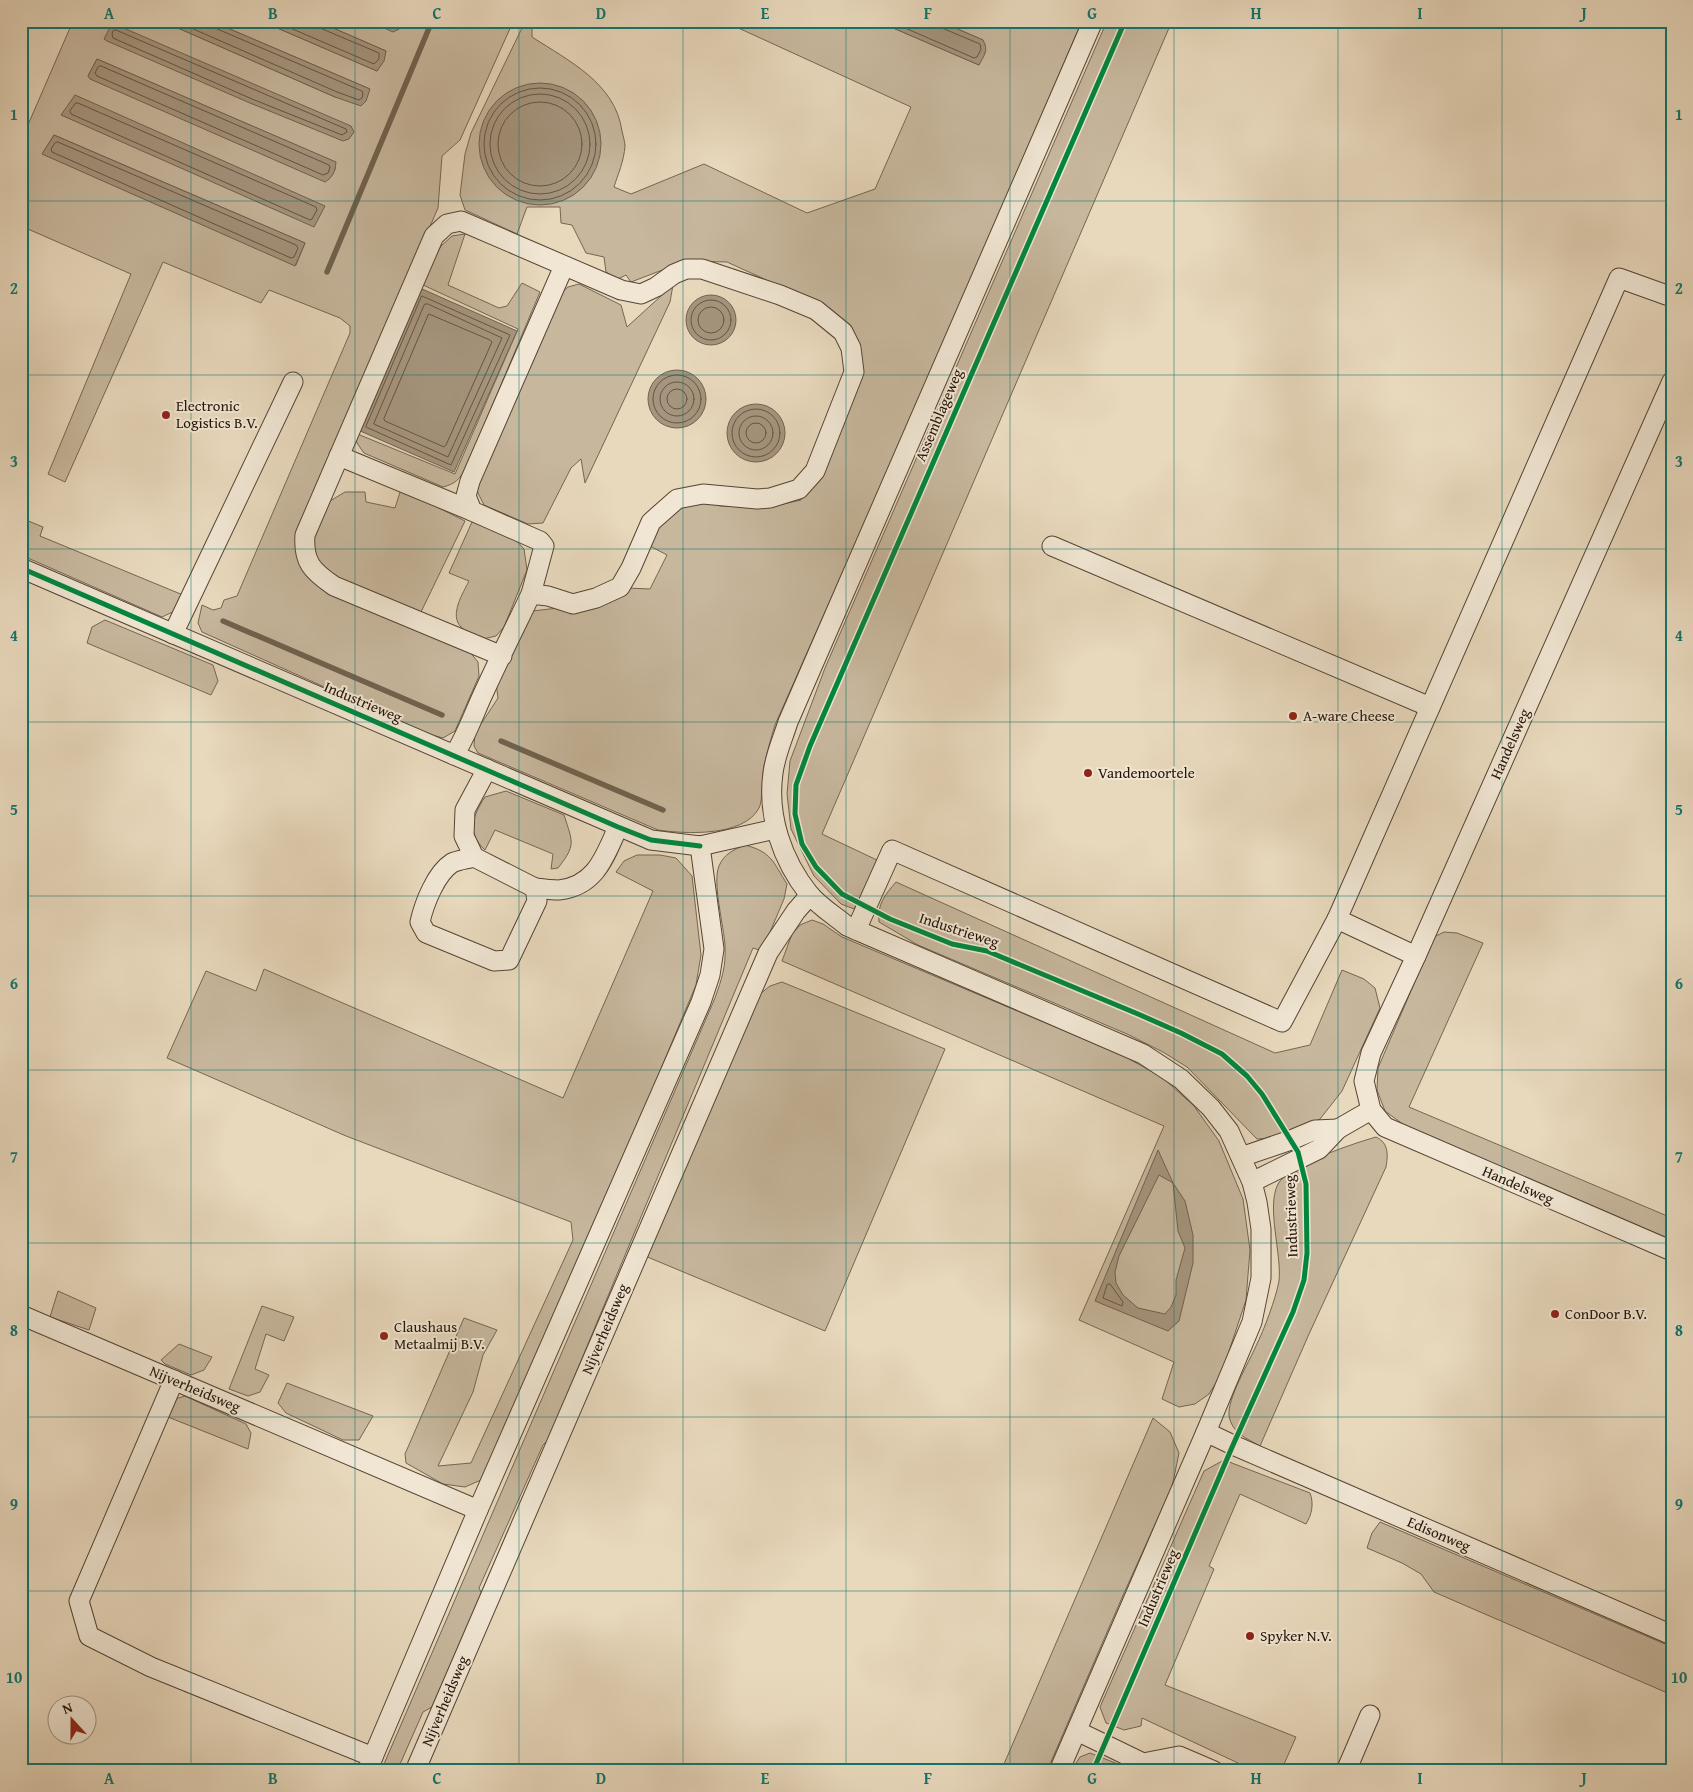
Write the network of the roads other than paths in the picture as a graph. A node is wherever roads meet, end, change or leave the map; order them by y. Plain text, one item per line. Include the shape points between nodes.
1 (1093, 21) edge
2 (564, 266) junction
3 (1672, 297) edge
4 (1672, 381) edge
5 (293, 382) dead end
6 (339, 456) junction
7 (472, 511) junction
8 (1052, 546) dead end
9 (21, 568) edge
10 (531, 594) junction
11 (173, 634) junction
12 (502, 656) junction
13 (1430, 708) junction
14 (454, 755) junction
15 (487, 769) junction
16 (618, 827) junction
17 (775, 829) junction
18 (700, 846) junction
19 (474, 857) junction
20 (535, 888) junction
21 (810, 895) junction
22 (1337, 919) junction
23 (856, 930) junction
24 (1416, 956) junction
25 (1371, 1110) junction
26 (1338, 1129) junction
27 (1241, 1157) junction
28 (1252, 1182) junction
29 (1672, 1251) edge
30 (21, 1315) edge
31 (174, 1380) junction
32 (1206, 1432) junction
33 (478, 1510) junction
34 (1672, 1635) edge
35 (1370, 1715) dead end
36 (1077, 1731) junction
37 (370, 1764) edge
38 (1144, 1767) edge
39 (415, 1771) edge
40 (1060, 1771) edge
41 (1214, 1771) edge
42 (1346, 1771) edge

1 - 17 street, Assemblageweg via 788,722 773,772
2 - 6 street via 460,221 447,224 434,236
2 - 7 street via 470,481 466,496
2 - 10 street via 621,290 641,294 686,269 702,269 780,295 816,310 844,332 851,348 854,372 814,470 799,489 770,498 703,494 677,499 651,522 620,587 573,604
3 - 13 street via 1619,278
4 - 24 street, Handelsweg
5 - 11 street
6 - 7 street
6 - 12 street via 305,535 304,550 318,575 334,586
7 - 10 street via 540,541 544,546
8 - 13 street
9 - 11 street, Industrieweg
10 - 12 street
11 - 14 street, Industrieweg
12 - 14 street
13 - 22 street
14 - 15 street, Industrieweg
15 - 16 street, Industrieweg
15 - 19 street via 465,810 464,836
16 - 18 street, Industrieweg via 651,840
16 - 20 street via 599,868 580,884 559,890
17 - 18 street, Industrieweg
17 - 21 street, Industrieweg via 788,862
18 - 33 street via 714,949 710,975
19 - 20 street
19 - 20 street via 452,863 441,874 423,908 420,922 426,933 494,961 509,960 537,901
21 - 23 street, Industrieweg
21 - 39 street, Nijverheidsweg via 768,953
22 - 23 street via 1282,1022 892,850
22 - 24 street
23 - 27 street, Industrieweg via 1143,1054 1181,1079 1211,1108 1229,1131
24 - 25 street, Handelsweg via 1371,1053 1364,1080
25 - 26 street
25 - 29 street, Handelsweg via 1385,1127
26 - 27 street via 1316,1130
26 - 28 street via 1319,1149
27 - 28 street, Industrieweg
28 - 32 street, Industrieweg via 1260,1229 1261,1278 1252,1322
30 - 31 street, Nijverheidsweg
31 - 33 street, Nijverheidsweg
31 - 37 street via 79,1601 90,1636 151,1667
32 - 34 street, Edisonweg
32 - 36 street, Industrieweg
33 - 37 street
35 - 42 street
36 - 38 street
36 - 40 street, Industrieweg
38 - 41 street via 1179,1756

